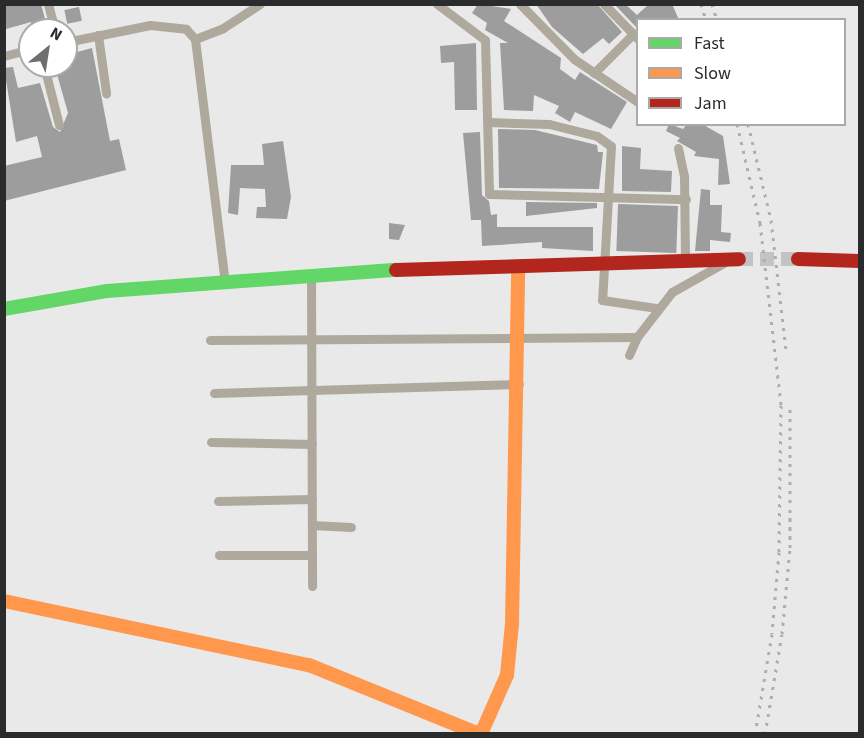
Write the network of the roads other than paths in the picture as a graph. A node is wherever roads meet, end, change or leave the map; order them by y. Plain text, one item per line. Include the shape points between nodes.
1 (260, 4) edge
2 (437, 4) edge
3 (520, 4) edge
4 (604, 4) edge
5 (98, 36) junction
6 (635, 36) edge
7 (195, 39) junction
8 (78, 40) edge
9 (594, 73) junction
10 (47, 78) edge
11 (106, 93) dead end
12 (636, 101) edge
13 (489, 122) junction
14 (59, 125) dead end
15 (678, 148) dead end
16 (609, 196) junction
17 (686, 199) junction
18 (734, 259) joint
19 (798, 259) tunnel mouth
20 (685, 261) junction
21 (860, 261) edge
22 (603, 265) junction
23 (518, 267) junction
24 (311, 276) junction
25 (225, 282) junction
26 (657, 308) junction
27 (4, 309) edge
28 (637, 337) junction
29 (311, 338) junction
30 (210, 340) dead end
31 (518, 340) junction
32 (629, 355) dead end
33 (519, 384) junction
34 (311, 391) junction
35 (214, 393) dead end
36 (211, 442) dead end
37 (312, 444) junction
38 (312, 499) junction
39 (218, 501) dead end
40 (312, 525) junction
41 (351, 527) dead end
42 (219, 555) dead end
43 (312, 555) junction
44 (312, 586) dead end
45 (4, 601) edge
46 (480, 734) edge

1 - 7 street via 223,28
2 - 13 street via 485,40
3 - 9 street via 542,31
4 - 6 street
5 - 7 street via 150,25 186,29
5 - 8 street
5 - 11 street
6 - 9 street
7 - 25 street
9 - 12 street
10 - 14 street
13 - 16 street via 549,124 597,136 611,146
13 - 16 street via 489,194
15 - 17 street
16 - 17 street
16 - 22 street
17 - 20 street
18 - 20 street
18 - 26 street via 672,292
19 - 21 street
20 - 22 street
22 - 23 street
22 - 26 street via 602,300
23 - 24 street
23 - 31 street
24 - 25 street
24 - 29 street
25 - 27 street via 107,291
26 - 28 street
28 - 31 street
28 - 32 street
29 - 30 street
29 - 31 street
29 - 34 street
31 - 33 street
33 - 34 street
33 - 46 street via 507,675
34 - 35 street
34 - 37 street
36 - 37 street
37 - 38 street
38 - 39 street
38 - 40 street
40 - 41 street
40 - 43 street
42 - 43 street
43 - 44 street
45 - 46 street via 309,665

